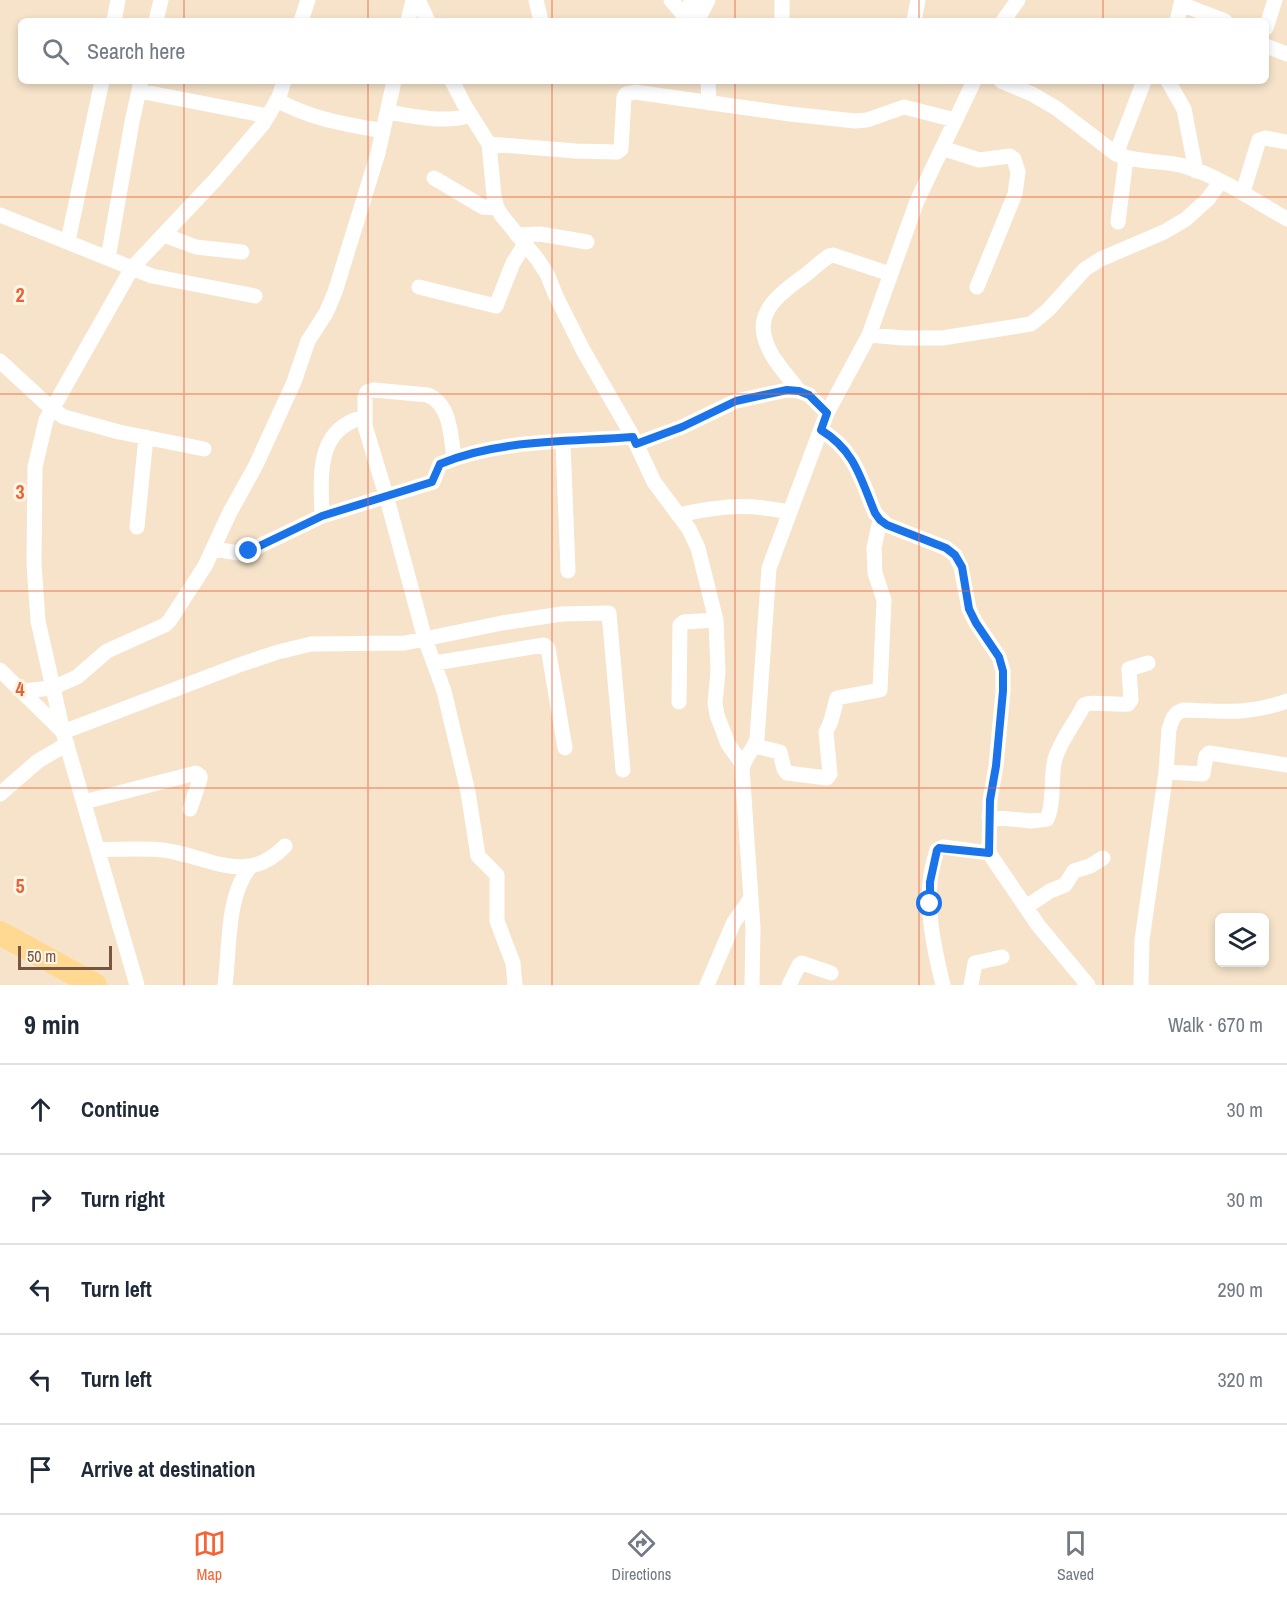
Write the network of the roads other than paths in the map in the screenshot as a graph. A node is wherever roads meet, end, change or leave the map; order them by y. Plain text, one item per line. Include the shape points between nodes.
1 (118, 0) edge
2 (161, 0) edge
3 (308, 0) edge
4 (413, 0) edge
5 (418, 0) edge
6 (536, 0) edge
7 (670, 0) edge
8 (692, 0) edge
9 (708, 0) edge
10 (782, 0) edge
11 (918, 0) edge
12 (1018, 0) edge
13 (1275, 0) edge
14 (1182, 2) edge
15 (115, 18) edge
16 (157, 18) edge
17 (302, 18) edge
18 (409, 18) edge
19 (427, 18) edge
20 (540, 18) edge
21 (690, 18) edge
22 (691, 18) edge
23 (692, 18) edge
24 (782, 18) edge
25 (915, 18) edge
26 (1005, 18) edge
27 (1178, 18) edge
28 (1218, 18) edge
29 (1269, 19) edge
30 (1269, 47) edge
31 (1287, 54) edge
32 (101, 84) edge
33 (283, 84) edge
34 (393, 84) edge
35 (454, 84) edge
36 (708, 84) edge
37 (973, 84) edge
38 (1008, 84) edge
39 (1143, 84) edge
40 (1170, 84) edge
41 (140, 86) edge
42 (277, 100) junction
43 (709, 103) junction
44 (387, 112) junction
45 (268, 116) junction
46 (471, 116) junction
47 (955, 120) junction
48 (383, 131) junction
49 (1287, 142) edge
50 (489, 144) junction
51 (942, 148) junction
52 (1121, 156) junction
53 (1196, 171) junction
54 (434, 178) dead end
55 (1221, 181) junction
56 (1243, 192) junction
57 (497, 208) junction
58 (0, 215) edge
59 (1287, 219) edge
60 (1118, 222) dead end
61 (164, 235) junction
62 (521, 240) junction
63 (68, 241) junction
64 (587, 242) dead end
65 (242, 252) dead end
66 (108, 258) junction
67 (132, 268) junction
68 (890, 274) junction
69 (419, 286) dead end
70 (977, 287) dead end
71 (255, 296) dead end
72 (869, 335) junction
73 (0, 361) edge
74 (799, 391) junction
75 (52, 409) junction
76 (827, 413) junction
77 (364, 417) junction
78 (821, 430) junction
79 (146, 437) junction
80 (634, 440) junction
81 (563, 442) junction
82 (204, 449) dead end
83 (454, 459) junction
84 (386, 495) junction
85 (789, 512) junction
86 (678, 515) junction
87 (322, 516) junction
88 (880, 520) junction
89 (137, 526) dead end
90 (213, 549) junction
91 (568, 571) dead end
92 (716, 620) junction
93 (424, 639) junction
94 (435, 663) junction
95 (1148, 663) dead end
96 (0, 670) edge
97 (52, 688) junction
98 (22, 692) junction
99 (1287, 701) edge
100 (679, 702) dead end
101 (65, 738) junction
102 (755, 746) junction
103 (565, 748) dead end
104 (743, 765) junction
105 (1287, 765) edge
106 (623, 770) dead end
107 (1166, 772) junction
108 (0, 794) edge
109 (84, 802) junction
110 (190, 809) dead end
111 (989, 817) junction
112 (285, 846) dead end
113 (98, 850) junction
114 (989, 853) junction
115 (1103, 858) dead end
116 (249, 868) junction
117 (751, 898) junction
118 (1026, 907) junction
119 (0, 933) edge
120 (1002, 957) dead end
121 (831, 973) dead end
122 (62, 977) edge
123 (95, 985) edge
124 (137, 985) edge
125 (225, 985) edge
126 (515, 985) edge
127 (707, 985) edge
128 (752, 985) edge
129 (789, 985) edge
130 (943, 985) edge
131 (971, 985) edge
132 (1088, 985) edge
133 (1141, 985) edge

1 - 15 street
2 - 16 street
3 - 17 street
4 - 18 street
5 - 19 street
6 - 20 street
7 - 21 street
8 - 22 street
9 - 23 street
10 - 24 street
11 - 25 street
12 - 26 street
13 - 29 street
14 - 27 street
14 - 28 street
30 - 31 street
32 - 63 street
33 - 42 street
34 - 44 street
35 - 46 street
36 - 43 street
37 - 47 street
38 - 52 street via 1056,108
39 - 52 street
40 - 53 street via 1184,110
41 - 45 street
41 - 66 street
42 - 45 street
42 - 48 street via 319,118
43 - 47 street via 855,121 909,108
43 - 50 street via 626,94 621,149 617,152
44 - 46 street via 446,120
44 - 48 street
45 - 61 street
46 - 50 street
47 - 51 street
48 - 90 street via 335,292 308,341 294,382
49 - 56 street via 1259,140
50 - 57 street
51 - 68 street
51 - 70 street via 979,160 1010,156 1018,172 1015,194
52 - 53 street
52 - 60 street
53 - 55 street
54 - 57 street via 483,207
55 - 56 street
55 - 72 street via 1208,200 1186,219 1085,269 1031,324 942,338
56 - 59 street
57 - 62 street
58 - 63 street
61 - 65 street via 196,247
61 - 67 street
62 - 64 street via 540,234
62 - 69 street via 495,306
62 - 80 street via 547,274 583,350
63 - 66 street
66 - 67 street
67 - 71 street via 173,282
67 - 75 street
68 - 72 street
68 - 74 street via 829,256 780,294 767,310 765,341
72 - 76 street
73 - 75 street
74 - 76 street via 809,395
74 - 80 street via 736,401 682,427
75 - 79 street via 64,417
75 - 97 street via 35,467 34,564 38,621
76 - 78 street
77 - 83 street via 369,391 428,395 440,402 450,428
77 - 84 street
77 - 87 street via 342,427 325,450
78 - 85 street
78 - 88 street via 849,454
79 - 82 street
79 - 89 street
80 - 81 street
80 - 86 street via 654,482
81 - 83 street via 490,448
81 - 91 street
83 - 84 street via 438,466 432,482
84 - 87 street
84 - 93 street
85 - 86 street via 736,506
85 - 102 street via 769,568
86 - 92 street via 698,548
87 - 90 street via 249,551
88 - 102 street via 874,548 875,573 884,600 880,690 837,698 826,732 830,774 827,778 787,773 780,752
88 - 111 street via 955,555 962,567 969,609 999,657 1003,691
90 - 97 street via 165,625 107,651 77,677
92 - 100 street via 680,625
92 - 104 street via 717,715 728,744
93 - 94 street
93 - 101 street via 405,643 311,644 278,652
93 - 106 street via 552,615 609,613
94 - 103 street via 544,645 548,648
94 - 126 street via 468,792 478,856 497,874 498,921 513,963
95 - 111 street via 1129,669 1128,704 1084,705 1055,760 1047,819
96 - 98 street
97 - 98 street
97 - 101 street
98 - 101 street
99 - 107 street via 1248,712 1177,712 1169,729
101 - 108 street
101 - 109 street
102 - 104 street
104 - 117 street
105 - 107 street via 1209,753 1203,774
107 - 133 street via 1142,940
109 - 110 street via 196,773 200,779
109 - 113 street
111 - 114 street
112 - 116 street via 262,864
113 - 116 street via 163,850
113 - 124 street
114 - 118 street
114 - 130 street via 943,847 937,850 930,904 932,938
115 - 118 street via 1074,871 1065,885
116 - 125 street via 242,876 231,923
117 - 127 street via 734,922
117 - 128 street
118 - 132 street
119 - 122 main road
120 - 131 street via 975,963
121 - 129 street via 802,963
122 - 123 main road

